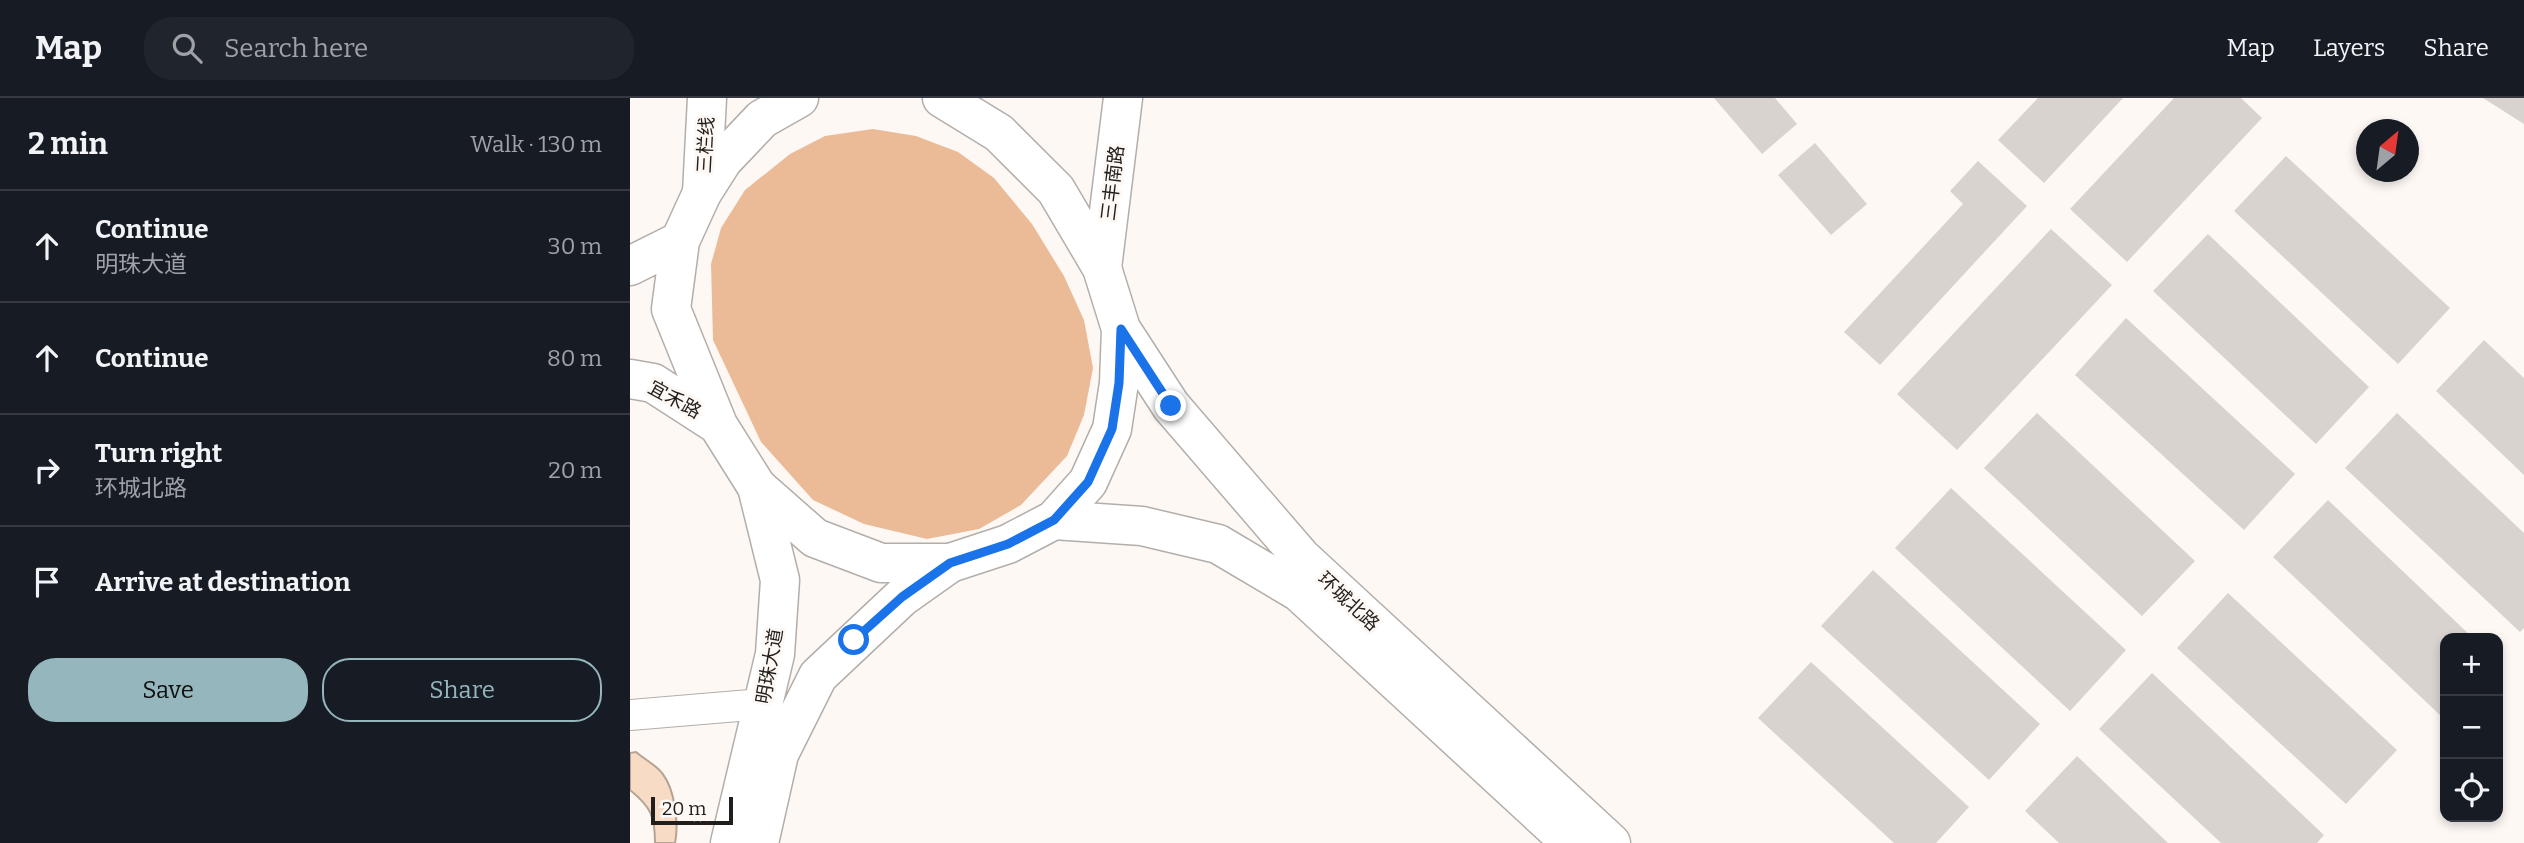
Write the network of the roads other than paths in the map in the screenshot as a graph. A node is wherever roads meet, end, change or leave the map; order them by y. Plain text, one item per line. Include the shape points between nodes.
1 (707, 98) edge
2 (799, 98) edge
3 (942, 98) edge
4 (1123, 98) edge
5 (702, 193) junction
6 (680, 241) junction
7 (630, 266) edge
8 (1102, 268) junction
9 (1121, 329) junction
10 (630, 379) edge
11 (718, 425) junction
12 (757, 487) junction
13 (1054, 520) junction
14 (950, 563) junction
15 (762, 704) junction
16 (630, 715) edge
17 (730, 843) edge
18 (759, 843) edge
19 (1572, 843) edge
20 (1611, 843) edge

1 - 5 main road, 三栏线
2 - 5 main road via 762,119 723,160
3 - 8 main road via 999,133 1056,190
4 - 8 main road, 三丰南路
5 - 6 main road
6 - 7 main road
6 - 11 main road via 671,309
8 - 9 main road
9 - 13 main road via 1112,429 1088,482
9 - 20 main road, 环城北路 via 1171,406 1301,557
10 - 11 main road, 宜禾路 via 653,383
11 - 12 main road
12 - 14 main road via 815,538 837,547 881,563
12 - 15 main road, 明珠大道 via 780,580 775,654
13 - 14 main road via 1008,544
13 - 19 main road, 环城北路 via 1142,526 1218,544 1299,592
14 - 18 main road, 明珠大道 via 902,597 818,676 779,754
15 - 16 street
15 - 17 main road, 明珠大道

